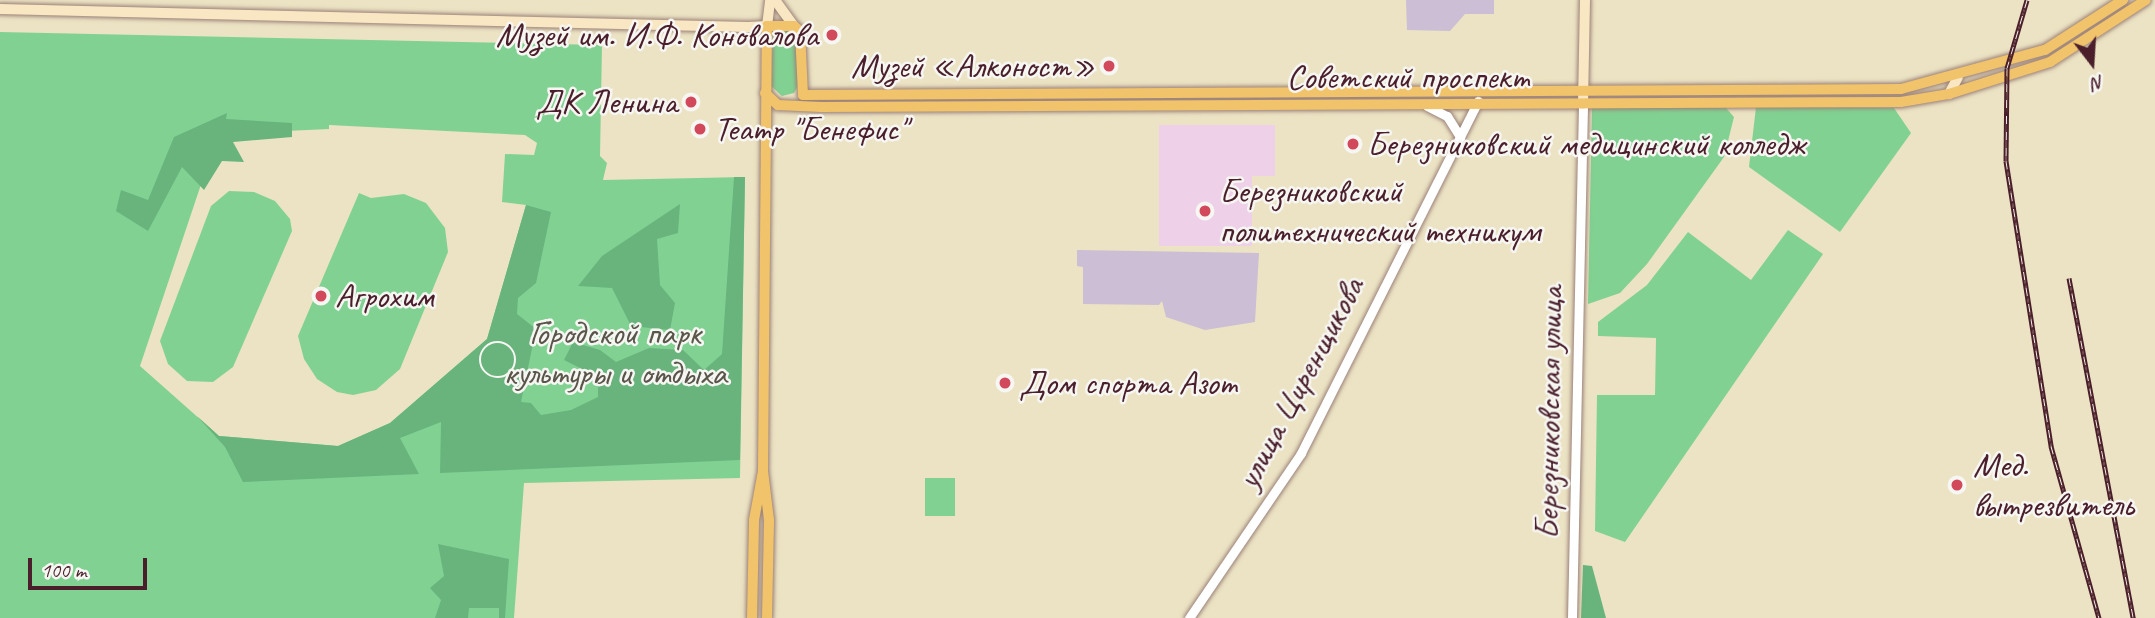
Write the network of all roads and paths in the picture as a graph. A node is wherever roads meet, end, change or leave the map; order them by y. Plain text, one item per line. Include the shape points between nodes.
1 (770, 0) edge
2 (775, 0) edge
3 (1585, 0) edge
4 (2123, 0) edge
5 (2146, 0) edge
6 (0, 9) edge
7 (767, 26) junction
8 (794, 26) junction
9 (1958, 77) junction
10 (1583, 90) junction
11 (1483, 91) junction
12 (765, 93) junction
13 (803, 94) junction
14 (1949, 94) junction
15 (1583, 104) junction
16 (1425, 105) junction
17 (1476, 105) junction
18 (787, 107) junction
19 (768, 124) junction
20 (1460, 137) junction
21 (763, 471) junction
22 (752, 618) edge
23 (767, 618) edge
24 (1189, 618) edge
25 (1572, 618) edge

1 - 7 main road
2 - 8 main road
3 - 10 main road, Березниковская улица
4 - 9 main road, Советский проспект via 2045,50
5 - 14 main road, Советский проспект via 2050,62
6 - 7 main road
7 - 8 main road
7 - 12 main road
8 - 13 main road via 803,42
9 - 10 main road, Советский проспект via 1901,89
9 - 14 main road
10 - 11 main road, Советский проспект
10 - 15 main road, Березниковская улица
11 - 13 main road, Советский проспект
11 - 17 street, улица Циренщикова
12 - 18 main road via 772,102
12 - 19 main road
13 - 18 main road
14 - 15 main road, Советский проспект via 1901,102
15 - 17 main road, Советский проспект
15 - 25 street, Березниковская улица
16 - 17 main road, Советский проспект
16 - 18 main road, Советский проспект
16 - 20 street via 1447,116
17 - 20 street, улица Циренщикова
18 - 19 main road
19 - 21 main road
20 - 24 street, улица Циренщикова via 1301,453
21 - 22 main road via 754,520
21 - 23 main road via 769,520

